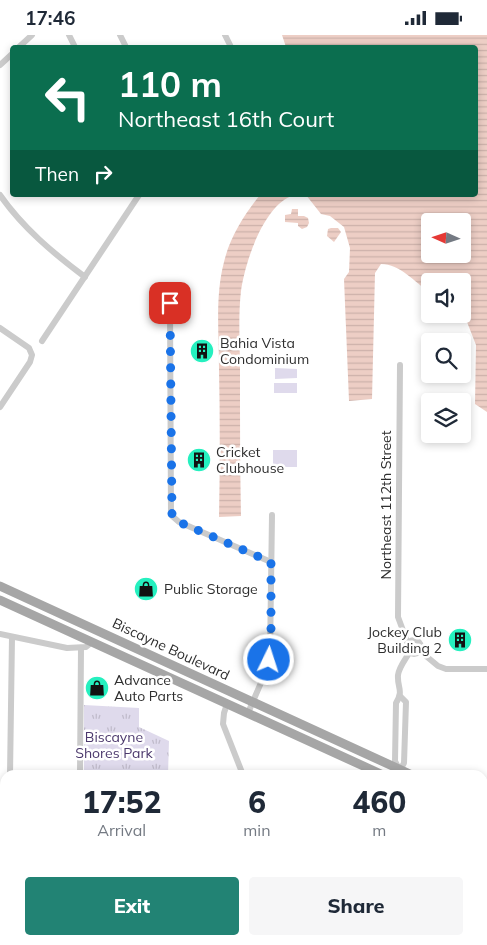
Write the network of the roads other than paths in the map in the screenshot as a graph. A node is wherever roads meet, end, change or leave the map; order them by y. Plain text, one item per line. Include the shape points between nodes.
1 (32, 35) edge
2 (24, 45) edge
3 (10, 56) edge
4 (0, 65) edge
5 (0, 195) edge
6 (138, 197) edge
7 (85, 277) junction
8 (170, 303) dead end
9 (0, 328) edge
10 (42, 341) dead end
11 (400, 365) dead end
12 (0, 407) edge
13 (272, 515) dead end
14 (271, 562) junction
15 (0, 587) edge
16 (0, 600) edge
17 (0, 634) edge
18 (12, 637) junction
19 (111, 637) junction
20 (92, 642) junction
21 (408, 644) junction
22 (80, 648) junction
23 (420, 651) junction
24 (409, 653) junction
25 (487, 669) edge
26 (400, 696) junction
27 (253, 702) junction
28 (227, 704) junction
29 (248, 713) junction
30 (396, 718) junction
31 (406, 719) junction
32 (10, 770) edge
33 (80, 770) edge
34 (242, 770) edge
35 (371, 770) edge
36 (396, 770) edge
37 (399, 770) edge
38 (401, 770) edge

1 - 2 street
3 - 4 street
5 - 7 street via 36,237
6 - 7 street
7 - 10 street
8 - 14 street via 172,515 179,522
9 - 12 street via 29,349 32,355
11 - 21 street, Northeast 112th Street via 398,617
13 - 14 street
14 - 27 street via 270,655
15 - 19 main road, Biscayne Boulevard
16 - 20 main road, Biscayne Boulevard
17 - 18 street
18 - 22 street
18 - 32 street
19 - 20 main road
19 - 27 main road, Biscayne Boulevard
20 - 22 street
20 - 28 main road, Biscayne Boulevard
21 - 23 street via 418,641
21 - 24 street
22 - 33 street
23 - 24 street via 414,655
23 - 25 street via 446,669
24 - 26 street via 398,676
26 - 30 street via 396,703
26 - 31 street via 406,702
27 - 29 street
27 - 36 main road, Biscayne Boulevard
28 - 29 main road, Biscayne Boulevard
28 - 34 street via 223,724
29 - 35 main road, Biscayne Boulevard
30 - 31 street
30 - 37 street via 394,761
31 - 38 street

